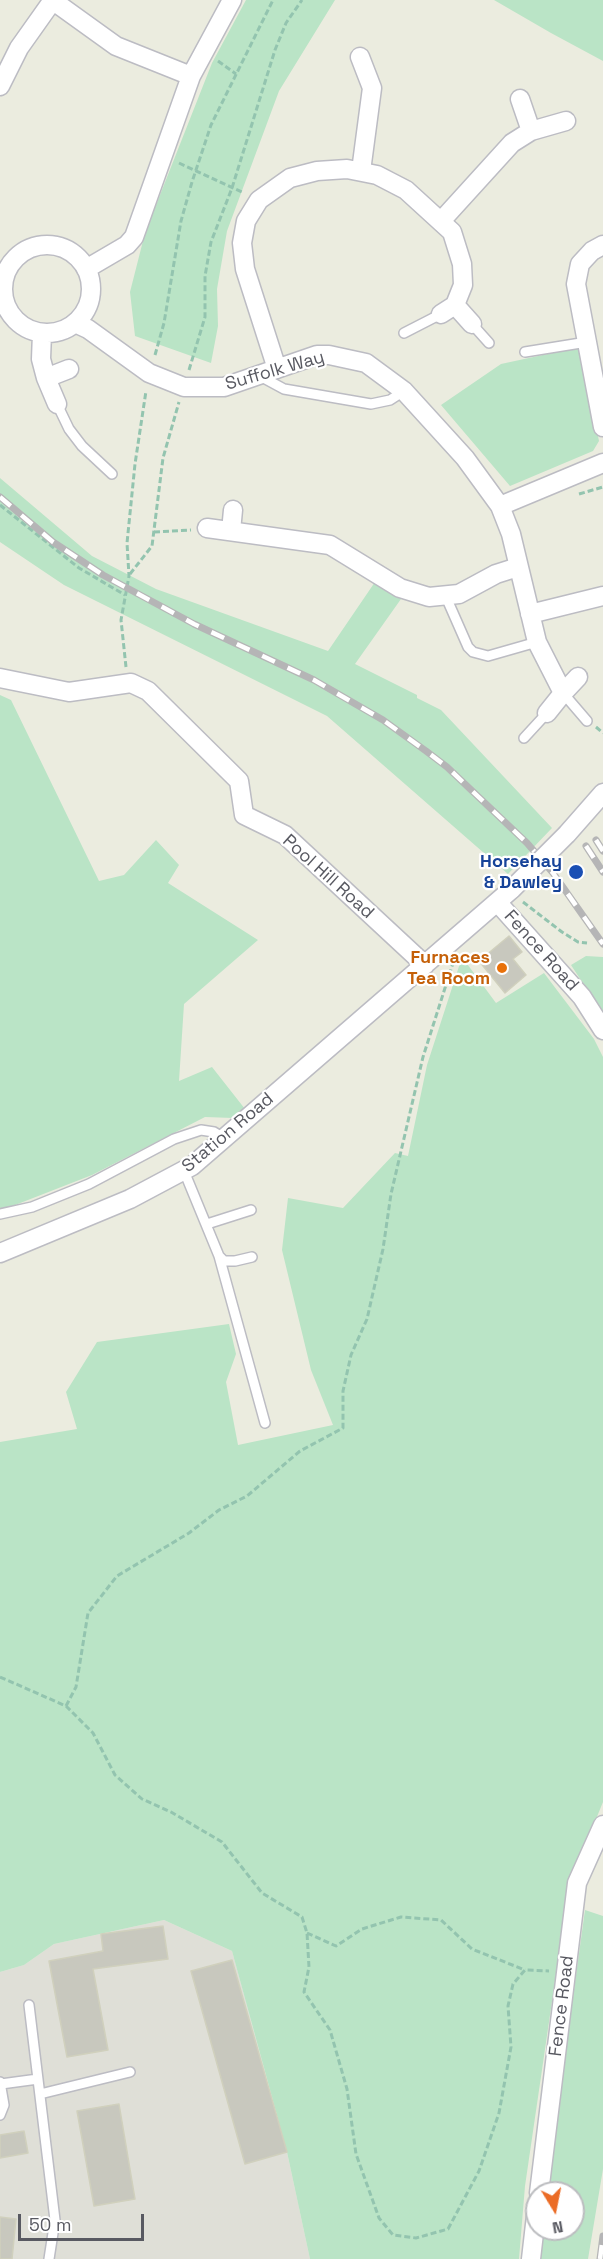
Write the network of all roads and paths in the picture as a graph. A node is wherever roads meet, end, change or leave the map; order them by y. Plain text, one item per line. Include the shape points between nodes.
1 (52, 0) edge
2 (232, 0) edge
3 (273, 0) edge
4 (302, 0) edge
5 (205, 51) junction
6 (360, 57) dead end
7 (236, 74) junction
8 (191, 76) junction
9 (0, 86) edge
10 (520, 99) dead end
11 (566, 121) dead end
12 (531, 131) junction
13 (164, 156) junction
14 (196, 170) junction
15 (361, 171) junction
16 (232, 188) junction
17 (259, 200) junction
18 (442, 220) junction
19 (603, 245) edge
20 (86, 269) junction
21 (3, 276) edge
22 (448, 309) junction
23 (75, 323) junction
24 (472, 324) joint
25 (42, 333) junction
26 (404, 333) dead end
27 (489, 344) dead end
28 (525, 352) dead end
29 (593, 353) edge
30 (69, 369) dead end
31 (277, 369) junction
32 (149, 373) junction
33 (260, 376) junction
34 (46, 378) junction
35 (184, 387) junction
36 (404, 391) junction
37 (57, 404) joint
38 (603, 427) edge
39 (603, 462) edge
40 (112, 474) dead end
41 (0, 506) edge
42 (500, 506) junction
43 (233, 510) dead end
44 (207, 528) joint
45 (231, 531) junction
46 (154, 532) junction
47 (519, 567) junction
48 (129, 576) junction
49 (125, 595) junction
50 (603, 596) edge
51 (446, 597) junction
52 (530, 614) junction
53 (537, 642) junction
54 (578, 677) dead end
55 (0, 678) edge
56 (131, 683) junction
57 (563, 693) junction
58 (547, 713) joint
59 (587, 721) dead end
60 (524, 738) dead end
61 (603, 793) edge
62 (512, 889) junction
63 (498, 903) junction
64 (461, 934) junction
65 (587, 943) dead end
66 (425, 965) junction
67 (603, 1030) edge
68 (224, 1138) junction
69 (184, 1171) junction
70 (251, 1210) dead end
71 (0, 1214) edge
72 (207, 1224) junction
73 (0, 1253) edge
74 (219, 1256) junction
75 (252, 1257) dead end
76 (265, 1423) dead end
77 (0, 1677) edge
78 (66, 1706) junction
79 (603, 1825) edge
80 (307, 1933) junction
81 (525, 1970) junction
82 (566, 1975) junction
83 (29, 2005) dead end
84 (130, 2072) dead end
85 (38, 2079) junction
86 (1, 2083) edge
87 (40, 2094) junction
88 (0, 2115) edge
89 (540, 2181) edge
90 (533, 2241) edge
91 (49, 2259) edge
92 (531, 2259) edge

1 - 8 street via 116,46
1 - 9 street via 19,48
2 - 5 street
3 - 7 path
4 - 16 path via 286,23 272,59
5 - 7 path
5 - 8 street
6 - 15 street via 372,88
7 - 14 path via 211,124
8 - 13 street
10 - 12 street
11 - 12 street
12 - 18 street via 512,143
13 - 14 path
13 - 20 street via 134,237
14 - 16 path
14 - 32 path via 181,221 164,323
15 - 17 street via 332,169 303,174 279,184
15 - 18 street via 392,182
16 - 17 path
16 - 35 path via 211,242 205,276 205,317
17 - 31 street via 243,232 243,261
18 - 22 street via 458,246 463,285
19 - 29 street via 585,257 576,277
20 - 21 street via 68,251 50,245 22,253
20 - 23 street via 91,285 89,302
21 - 25 street via 4,297 12,314 25,327
22 - 24 street
22 - 26 lane
23 - 25 street
23 - 32 street, Suffolk Way
24 - 27 lane
25 - 34 street via 41,359
28 - 29 lane
29 - 38 street
30 - 34 street
31 - 33 street, Suffolk Way
31 - 36 street, Suffolk Way via 317,356 341,356 366,363
32 - 35 street, Suffolk Way
32 - 48 path via 127,543
33 - 35 street, Suffolk Way via 224,387
33 - 36 lane via 284,389 371,404 390,400
34 - 37 street
35 - 46 path via 163,458
36 - 42 street, Suffolk Way via 465,458
37 - 40 lane via 82,446
39 - 42 street
41 - 49 path via 79,568
42 - 47 street, Suffolk Way
43 - 45 street
44 - 45 street
44 - 46 path
45 - 51 street via 330,545 409,592
46 - 48 path via 152,546
47 - 51 street
47 - 52 street, Suffolk Way
48 - 49 path
49 - 56 path via 121,620 124,660
50 - 52 street
51 - 53 lane via 473,652 488,656
52 - 53 street, Suffolk Way
53 - 57 street, Suffolk Way
54 - 57 street
55 - 56 street via 69,693
56 - 66 street, Pool Hill Road via 147,691 238,781 244,815 285,835
57 - 58 street
57 - 59 lane
58 - 60 lane
61 - 62 street, Station Road, bridge
62 - 63 street, Station Road
62 - 65 path via 522,902 562,933
63 - 64 street, Station Road
63 - 67 street, Fence Road via 582,997
64 - 66 street, Station Road
64 - 78 path via 423,1058 367,1319 351,1355 344,1391 343,1428 300,1451 247,1496 117,1576 88,1613 76,1687
66 - 68 street, Station Road
68 - 69 street, Station Road
68 - 71 lane via 201,1130 174,1139 89,1184 32,1207
69 - 72 lane
69 - 73 street, Station Road via 130,1199
70 - 72 lane
72 - 74 lane
74 - 75 lane via 224,1261
74 - 76 lane
77 - 78 path
78 - 80 path via 93,1733 115,1775 142,1799 222,1842 262,1893 302,1917
79 - 82 street, Fence Road via 577,1883
80 - 81 path via 336,1946 362,1929 401,1917 441,1920 472,1949
80 - 81 path via 309,1967 304,1992 330,2030 347,2089 356,2154 379,2218 393,2235 416,2238 448,2229 479,2172 499,2113 512,2047 508,2006 513,1984
81 - 82 path
82 - 89 street, Fence Road
83 - 85 lane
84 - 87 lane
85 - 86 lane
85 - 87 lane
86 - 88 lane via 4,2105
87 - 91 lane via 55,2220
90 - 92 street

